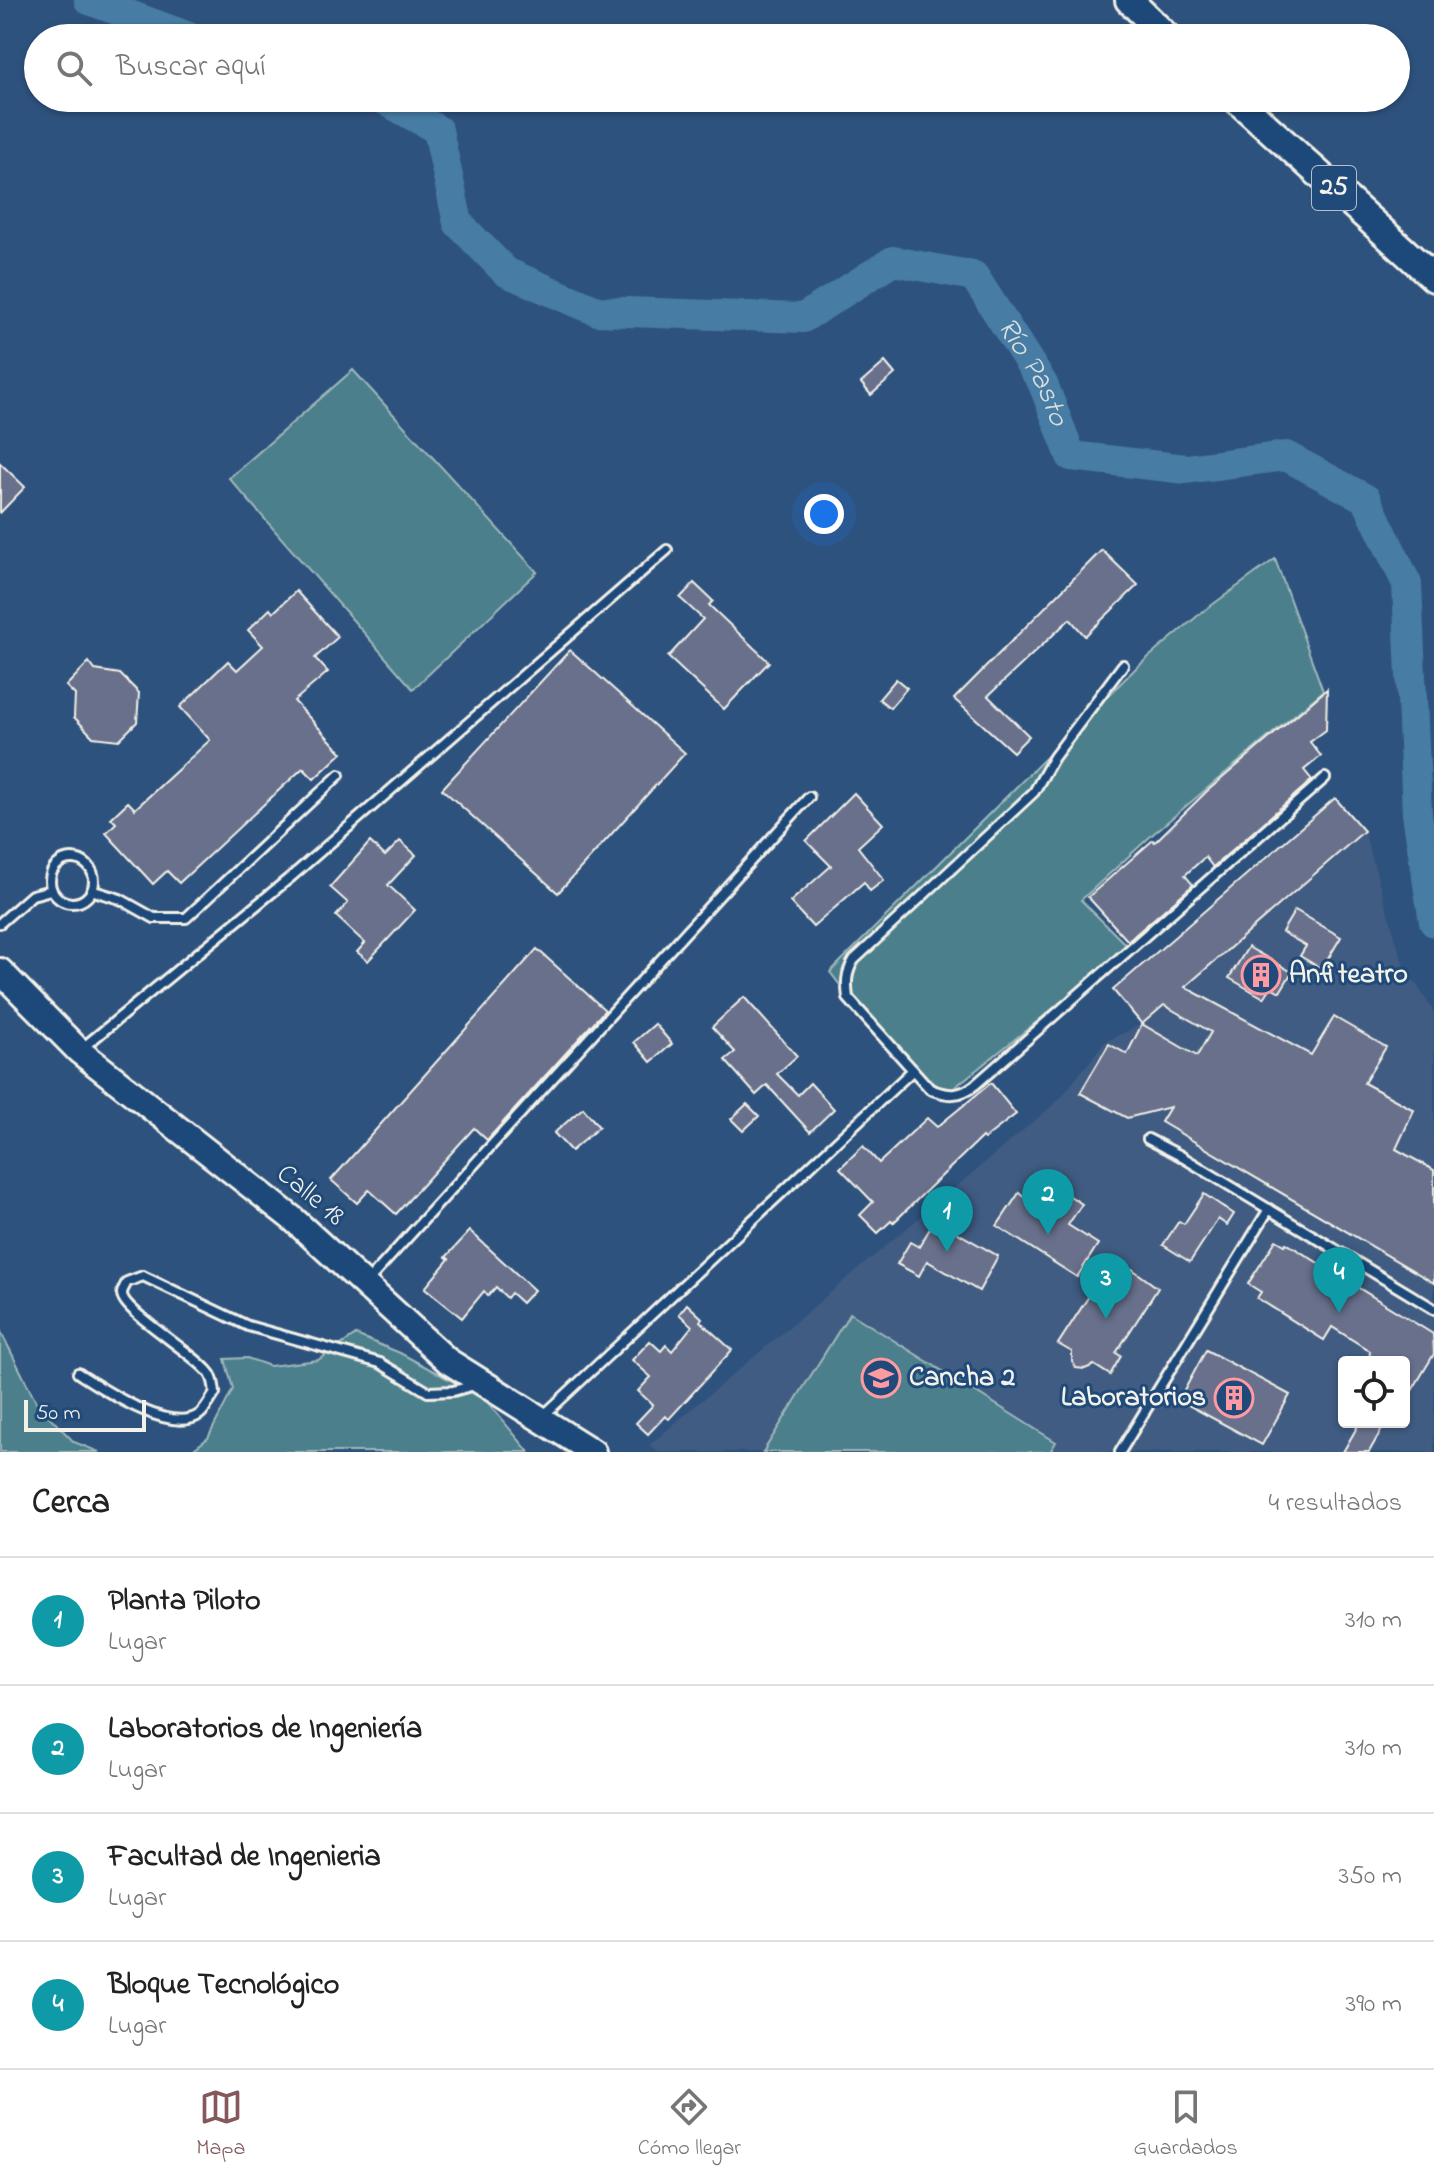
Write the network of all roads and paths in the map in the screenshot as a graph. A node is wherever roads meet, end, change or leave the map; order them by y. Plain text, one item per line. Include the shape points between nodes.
1 (1129, 0) edge
2 (1154, 24) edge
3 (1250, 112) edge
4 (1434, 278) edge
5 (667, 550) dead end
6 (1123, 665) dead end
7 (339, 775) dead end
8 (1325, 778) dead end
9 (809, 797) dead end
10 (51, 890) junction
11 (94, 891) junction
12 (0, 923) edge
13 (0, 971) edge
14 (79, 1051) junction
15 (913, 1070) junction
16 (1148, 1139) dead end
17 (1269, 1209) junction
18 (366, 1284) junction
19 (1434, 1309) edge
20 (78, 1373) dead end
21 (482, 1383) junction
22 (540, 1419) junction
23 (593, 1452) edge
24 (1120, 1452) edge

1 - 2 main road
3 - 4 main road, 25
5 - 14 lane via 292,876
6 - 15 lane via 1034,792 849,968 848,998
7 - 11 lane via 186,918 154,918
8 - 15 lane via 967,1091 939,1093
9 - 18 lane
10 - 11 lane via 63,903 81,903
10 - 11 lane via 51,872 64,860 82,860 94,873
10 - 12 lane via 32,895
13 - 14 main road, Calle 18
14 - 18 main road, Calle 18 via 293,1219
15 - 22 lane
16 - 17 lane
17 - 19 lane
17 - 24 lane
18 - 21 main road, Calle 18 via 448,1361
20 - 21 lane via 131,1406 181,1420 202,1413 215,1393 209,1372 122,1298 127,1282 143,1276 248,1326 380,1363 428,1392
21 - 22 main road, Calle 18
22 - 23 main road, Calle 18

